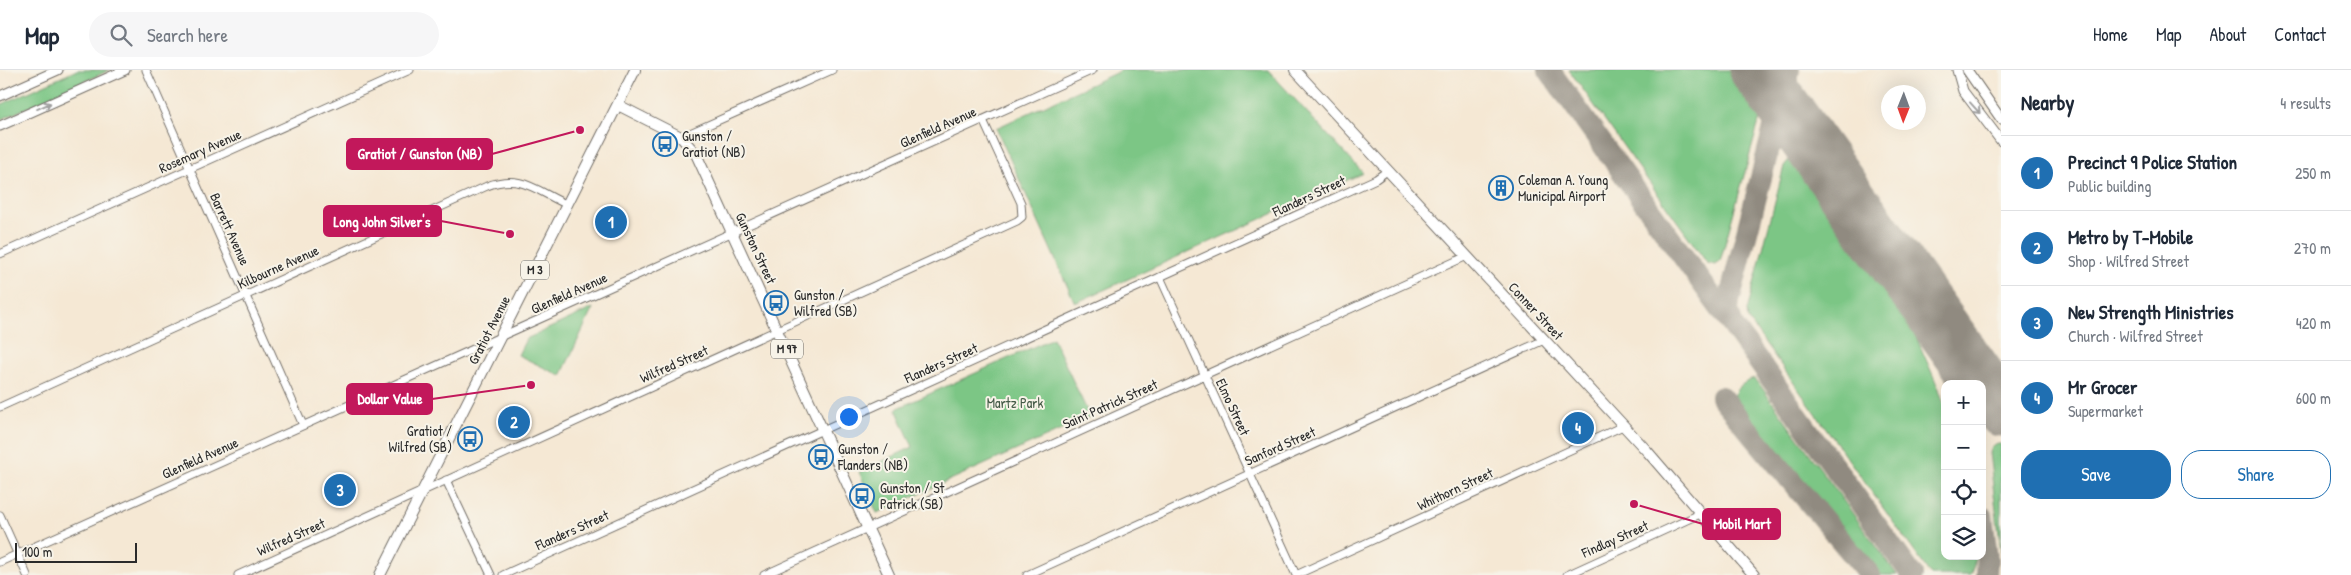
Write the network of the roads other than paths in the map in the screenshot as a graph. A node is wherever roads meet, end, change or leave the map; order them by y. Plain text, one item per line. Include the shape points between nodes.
1 (58, 70) edge
2 (125, 70) edge
3 (146, 70) edge
4 (410, 70) edge
5 (635, 70) edge
6 (832, 70) edge
7 (1093, 70) edge
8 (1295, 70) edge
9 (1957, 70) edge
10 (1967, 70) edge
11 (0, 96) edge
12 (618, 105) junction
13 (2001, 119) edge
14 (983, 120) junction
15 (0, 126) edge
16 (681, 137) junction
17 (2001, 141) edge
18 (190, 169) junction
19 (1387, 172) junction
20 (568, 205) junction
21 (734, 233) junction
22 (0, 254) edge
23 (1467, 256) junction
24 (1160, 277) junction
25 (246, 295) junction
26 (779, 331) junction
27 (502, 335) junction
28 (1544, 340) junction
29 (1205, 375) junction
30 (0, 408) edge
31 (304, 425) junction
32 (1623, 426) junction
33 (824, 430) junction
34 (1250, 474) junction
35 (446, 480) junction
36 (423, 491) junction
37 (1702, 514) junction
38 (0, 515) edge
39 (868, 528) junction
40 (18, 554) junction
41 (0, 562) edge
42 (27, 575) edge
43 (238, 575) edge
44 (380, 575) edge
45 (491, 575) edge
46 (503, 575) edge
47 (764, 575) edge
48 (889, 575) edge
49 (1026, 575) edge
50 (1296, 575) edge
51 (1567, 575) edge
52 (1754, 575) edge

1 - 11 street
15 -> 2 street
3 - 18 street, Barrett Avenue
4 - 18 street, Rosemary Avenue
5 - 12 main road, Gratiot Avenue / M 3
6 - 16 street
7 - 14 street, Glenfield Avenue
8 - 19 main road, Conner Street
9 -> 17 street via 1963,91
10 - 13 street
12 - 16 main road, Gunston Street / M 97
12 - 20 main road, Gratiot Avenue / M 3
14 - 21 street, Glenfield Avenue
14 - 26 street, Wilfred Street via 1021,204 1022,217
16 - 21 main road, Gunston Street / M 97 via 696,154
18 - 22 street, Rosemary Avenue
18 - 25 street, Barrett Avenue
19 - 23 main road, Conner Street
19 - 24 street, Flanders Street
20 - 25 street, Kilbourne Avenue via 521,182 502,180
20 - 27 main road, Gratiot Avenue / M 3
21 - 26 main road, Gunston Street / M 97
21 - 27 street, Glenfield Avenue
23 - 28 main road, Conner Street
23 - 29 street, Saint Patrick Street
24 - 29 street, Elmo Street
24 - 33 street, Flanders Street
25 - 30 street, Kilbourne Avenue
25 - 31 street, Barrett Avenue
26 - 33 main road, Gunston Street / M 97
26 - 35 street, Wilfred Street
27 - 31 street, Glenfield Avenue
27 - 36 main road, Gratiot Avenue / M 3
28 - 32 main road, Conner Street
28 - 34 street, Sanford Street
29 - 34 street, Elmo Street
29 - 39 street, Saint Patrick Street
31 - 40 street, Glenfield Avenue
32 - 37 main road, Conner Street
32 - 50 street, Whithorn Street
33 - 39 main road, Gunston Street / M 97
33 - 46 street, Flanders Street
34 - 49 street, Sanford Street
34 - 50 street, Elmo Street
35 - 36 street, Wilfred Street
35 - 45 street
36 - 43 street, Wilfred Street
36 - 44 main road, Gratiot Avenue / M 3
37 - 51 street, Findlay Street
37 - 52 main road, Conner Street
38 - 40 street
39 - 47 street, Saint Patrick Street
39 - 48 main road, Gunston Street / M 97
40 - 41 street, Glenfield Avenue
40 - 42 street

